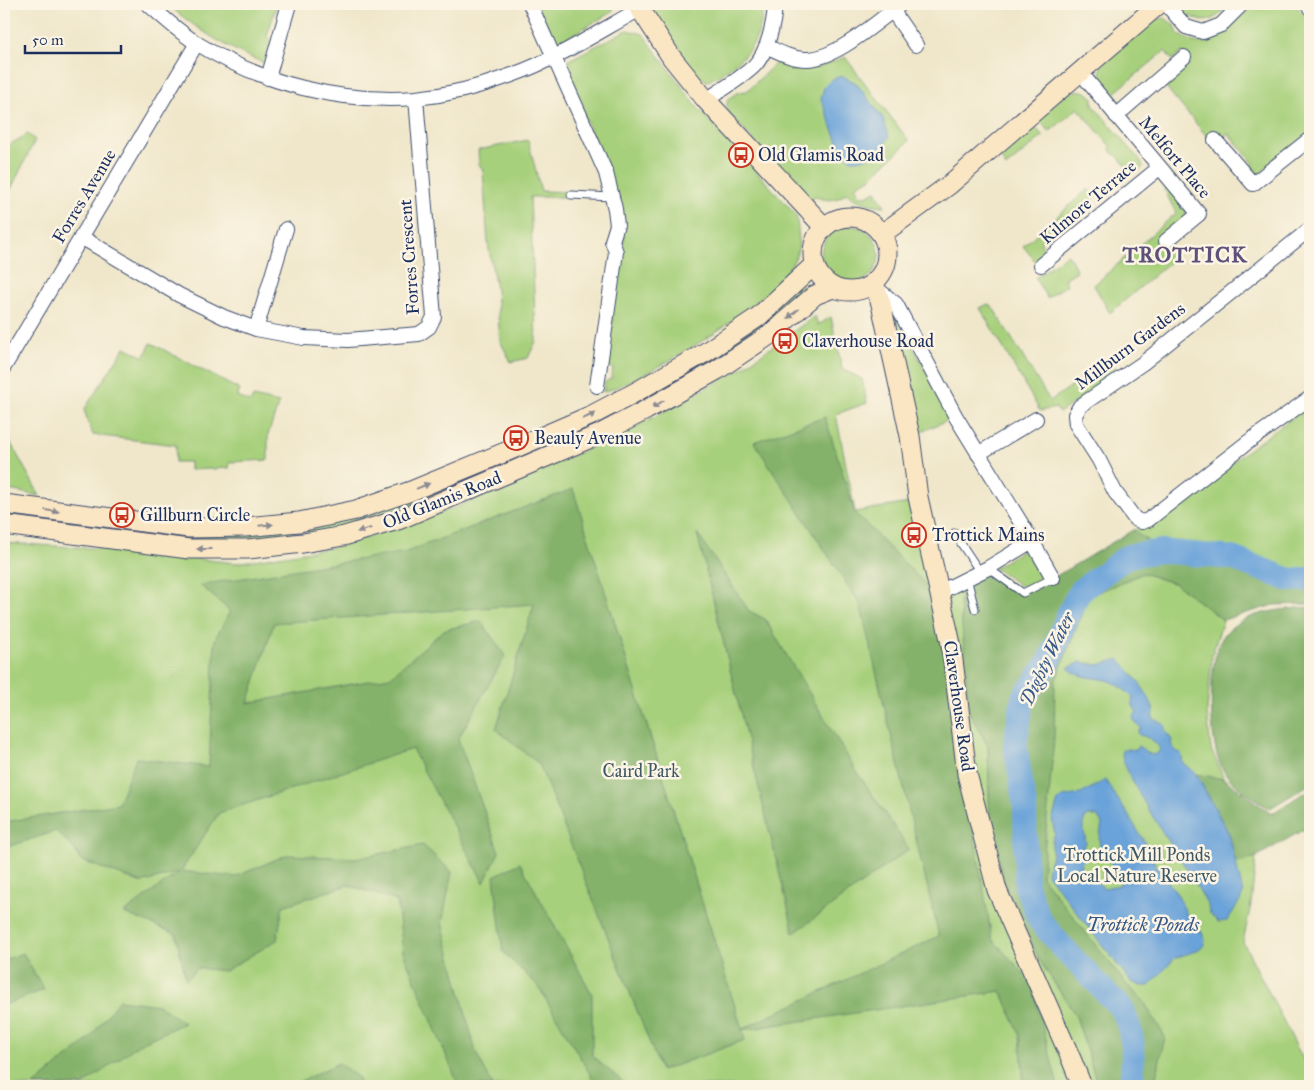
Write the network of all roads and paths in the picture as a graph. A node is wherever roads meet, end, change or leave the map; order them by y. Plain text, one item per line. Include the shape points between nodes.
1 (148, 4) edge
2 (289, 4) edge
3 (530, 4) edge
4 (775, 4) edge
5 (1159, 4) edge
6 (1166, 4) edge
7 (1242, 4) edge
8 (1307, 4) edge
9 (639, 6) edge
10 (897, 7) edge
11 (1310, 8) edge
12 (197, 43) junction
13 (916, 45) dead end
14 (766, 46) junction
15 (554, 56) junction
16 (1184, 57) dead end
17 (1080, 72) junction
18 (268, 78) junction
19 (416, 98) junction
20 (706, 100) junction
21 (1116, 116) junction
22 (1310, 139) edge
23 (1215, 140) dead end
24 (1159, 168) junction
25 (571, 195) dead end
26 (612, 197) junction
27 (824, 227) junction
28 (286, 229) dead end
29 (1310, 229) edge
30 (882, 234) junction
31 (81, 237) junction
32 (1166, 241) dead end
33 (814, 265) junction
34 (1041, 265) dead end
35 (874, 285) junction
36 (833, 288) junction
37 (256, 329) junction
38 (4, 367) edge
39 (603, 377) dead end
40 (1310, 398) edge
41 (1036, 420) dead end
42 (978, 454) junction
43 (4, 504) edge
44 (299, 522) junction
45 (4, 525) edge
46 (954, 533) dead end
47 (1032, 541) junction
48 (302, 544) junction
49 (978, 573) junction
50 (1053, 578) joint
51 (940, 592) junction
52 (976, 609) dead end
53 (1082, 1086) edge

1 - 12 street
2 - 18 street
3 - 15 street
4 - 14 street
5 - 17 street
6 - 7 street via 1186,26 1203,32 1221,25
8 - 11 street
9 - 15 street
9 - 20 street via 672,58
10 - 13 street
10 - 14 street via 833,53 820,58 792,57
12 - 18 street
12 - 31 street, Forres Avenue
14 - 20 street via 755,66
15 - 19 street via 512,75
15 - 26 street via 606,172
16 - 21 street, Melfort Place
17 - 21 street, Melfort Place
17 - 30 street via 949,185
18 - 19 street via 319,92 368,98
19 - 37 street, Forres Crescent via 434,317 429,327 419,334 348,340 304,338
20 - 27 street
21 - 24 street, Melfort Place
22 - 23 street via 1253,184
24 - 32 street, Melfort Place via 1199,214
24 - 34 street, Kilmore Terrace
25 - 26 lane
26 - 39 street via 617,225 612,241 616,252
27 - 30 street via 834,220 860,218 872,223
27 - 33 street via 816,239
28 - 37 street
29 - 40 street, Millburn Gardens via 1143,363 1080,406 1075,415 1076,424 1115,492 1135,519 1142,522
30 - 35 street via 887,246 887,259
31 - 37 street, Forres Crescent via 179,295
31 - 38 street, Forres Avenue
33 - 36 street
44 -> 33 street, Old Glamis Road via 356,510 411,491 592,415 706,352 758,316
35 - 36 street via 854,291
35 - 42 street via 896,304
35 - 51 street, Claverhouse Road via 910,436 918,497
36 -> 48 street, Old Glamis Road via 815,295 768,336 717,370 600,434 398,520
41 - 42 street
42 - 47 street
43 -> 44 street, Old Glamis Road via 189,528 245,528
44 - 48 street
48 -> 45 street, Old Glamis Road via 248,549 188,549
46 - 49 lane
47 - 49 street
47 - 50 street
49 - 50 lane via 1023,592
49 - 51 street
49 - 52 lane
51 - 53 street, Claverhouse Road via 951,644 966,774 997,890

